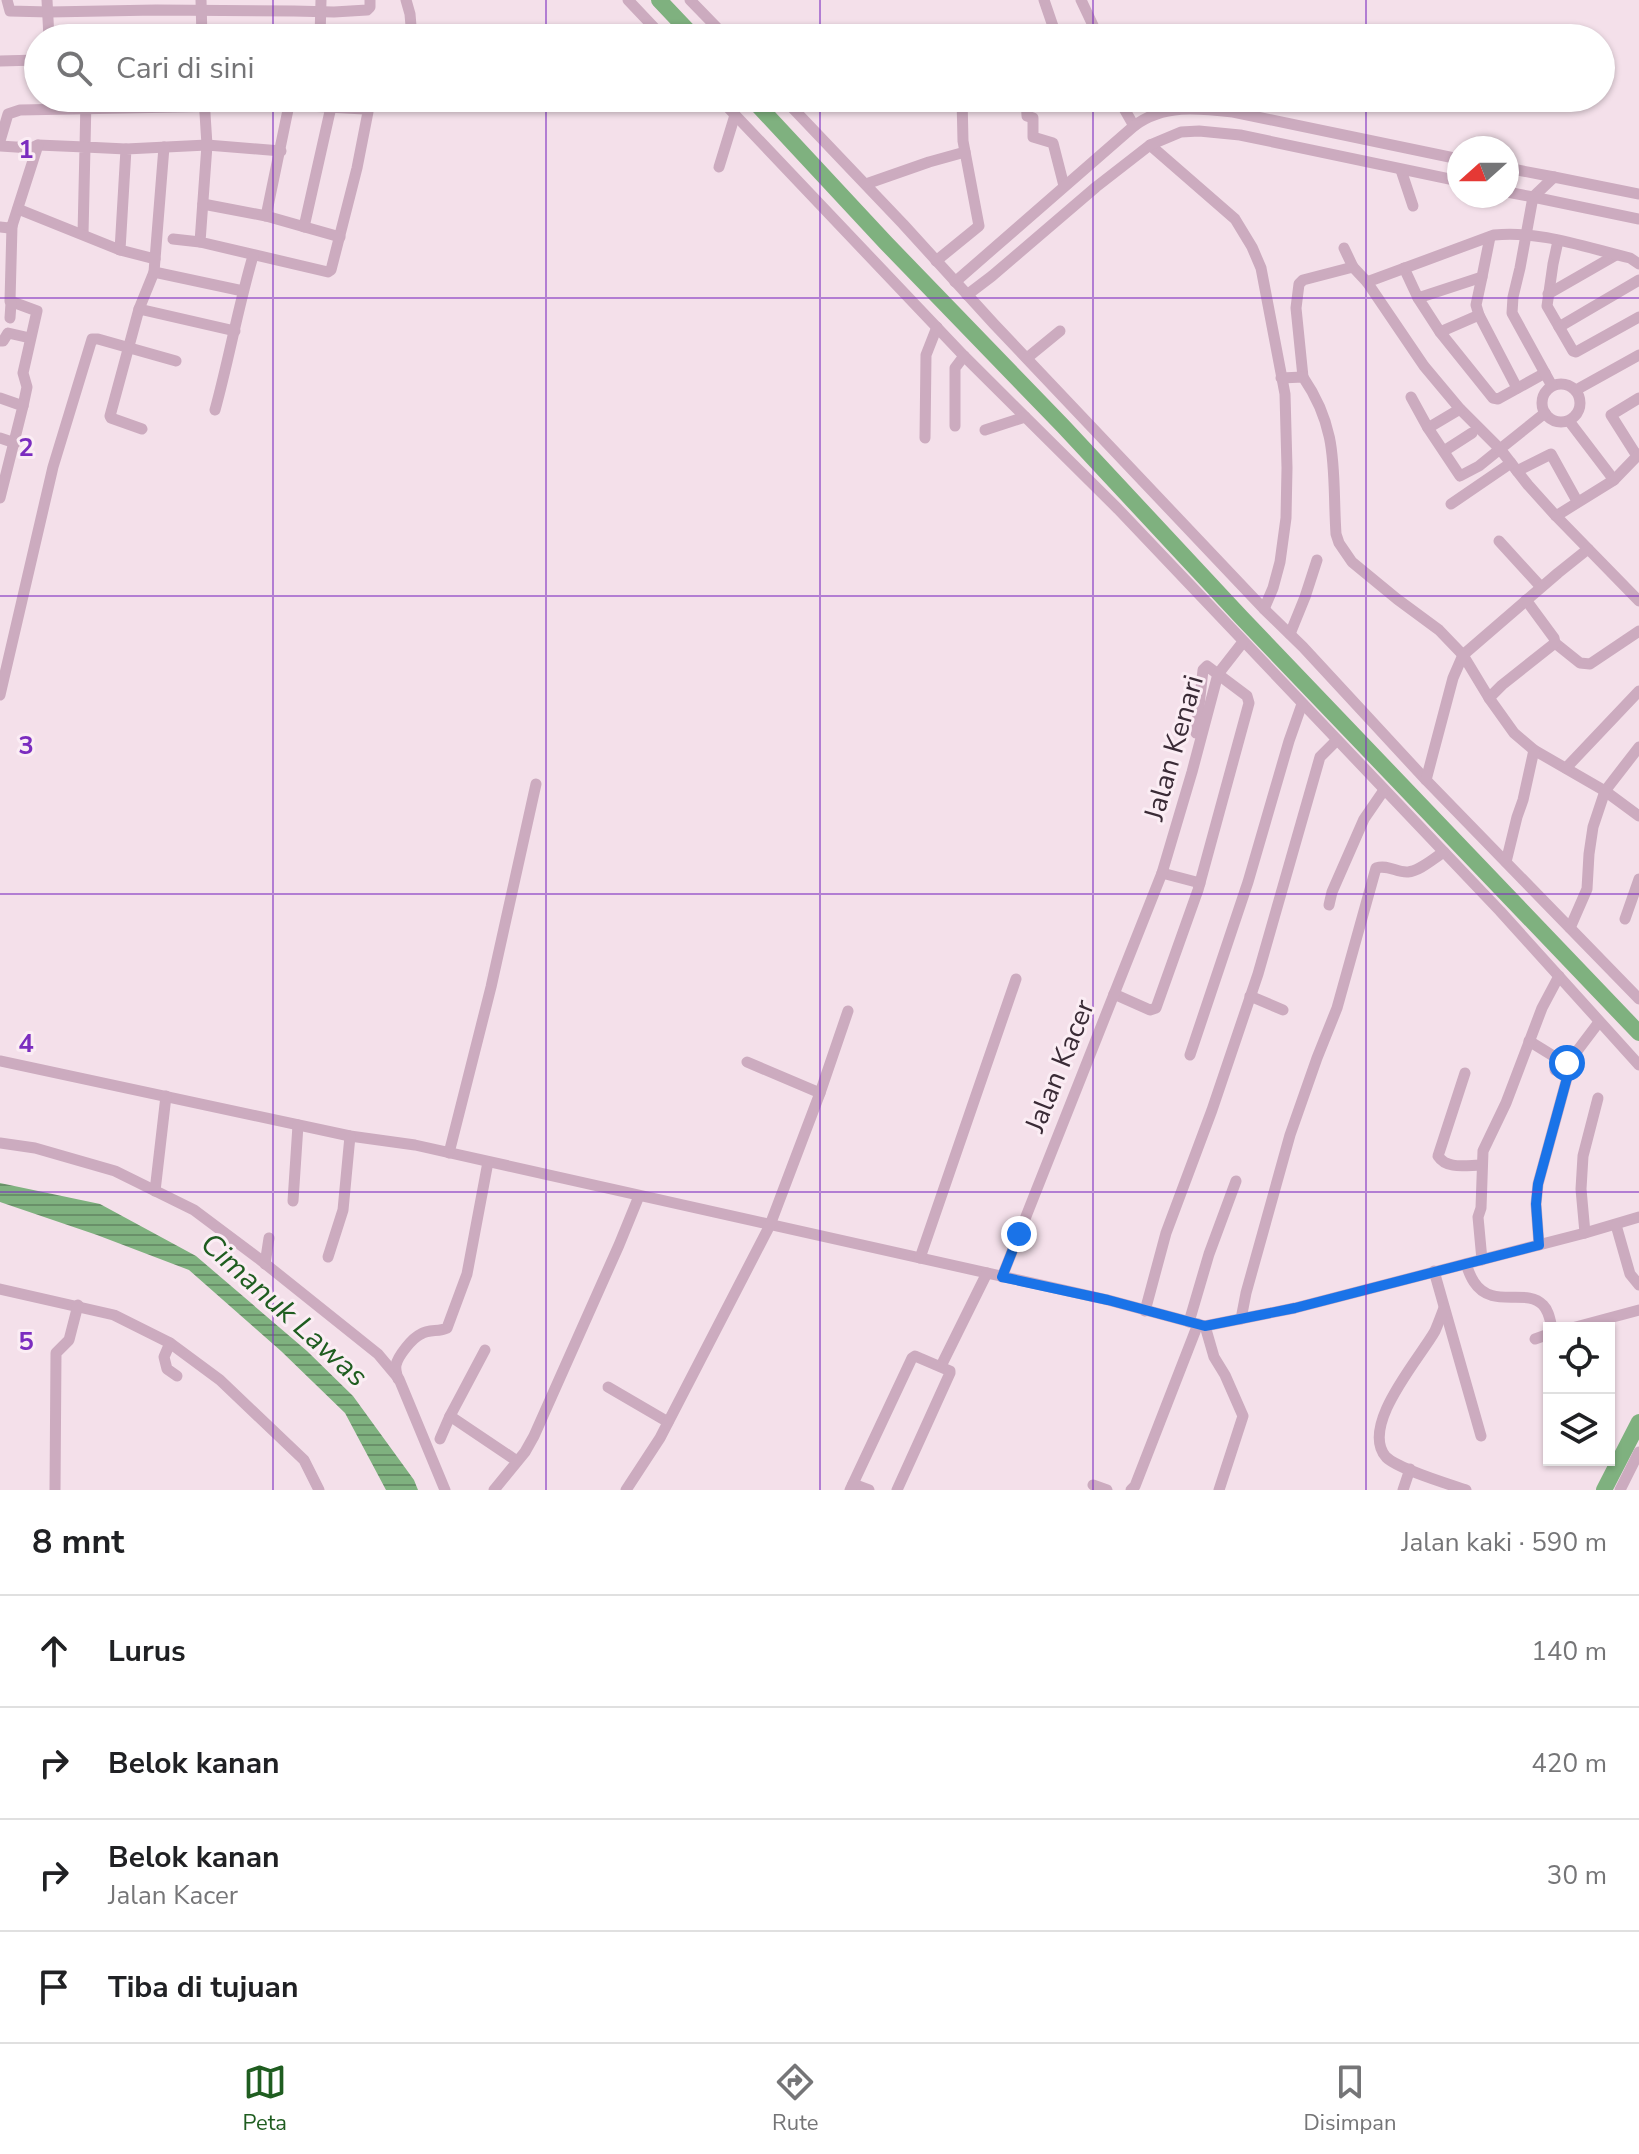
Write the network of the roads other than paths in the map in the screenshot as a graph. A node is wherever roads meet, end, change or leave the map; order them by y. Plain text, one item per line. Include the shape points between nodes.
1 (370, 0) edge
2 (406, 0) edge
3 (628, 0) edge
4 (690, 0) edge
5 (1044, 0) edge
6 (1081, 0) edge
7 (156, 5) edge
8 (201, 5) edge
9 (238, 5) edge
10 (48, 6) edge
11 (320, 6) edge
12 (6, 8) edge
13 (411, 24) edge
14 (651, 24) edge
15 (713, 24) edge
16 (1052, 24) edge
17 (1092, 24) edge
18 (24, 60) edge
19 (0, 61) edge
20 (24, 110) edge
21 (86, 112) edge
22 (205, 112) edge
23 (287, 112) edge
24 (330, 112) edge
25 (368, 112) edge
26 (732, 112) edge
27 (797, 112) edge
28 (962, 112) edge
29 (1027, 112) edge
30 (1126, 112) edge
31 (1160, 112) edge
32 (1233, 112) edge
33 (735, 115) junction
34 (1134, 126) junction
35 (0, 143) edge
36 (38, 145) junction
37 (207, 145) junction
38 (1150, 145) junction
39 (85, 147) junction
40 (164, 147) junction
41 (126, 149) junction
42 (281, 151) junction
43 (965, 152) junction
44 (1447, 157) edge
45 (719, 167) dead end
46 (1401, 170) junction
47 (1519, 171) edge
48 (1447, 179) edge
49 (1552, 179) junction
50 (866, 184) junction
51 (1064, 186) junction
52 (1519, 193) edge
53 (1639, 194) edge
54 (1535, 195) junction
55 (203, 204) junction
56 (1413, 206) dead end
57 (18, 209) junction
58 (266, 216) junction
59 (1639, 219) edge
60 (6, 226) edge
61 (304, 227) junction
62 (83, 234) junction
63 (1526, 235) junction
64 (340, 237) junction
65 (1490, 237) junction
66 (173, 239) dead end
67 (1558, 241) junction
68 (200, 242) junction
69 (1344, 248) dead end
70 (120, 250) junction
71 (1616, 255) junction
72 (253, 256) junction
73 (155, 259) junction
74 (936, 261) junction
75 (1639, 264) edge
76 (5, 267) edge
77 (1353, 267) junction
78 (1404, 268) junction
79 (154, 272) junction
80 (1482, 277) junction
81 (1639, 280) edge
82 (1367, 282) junction
83 (961, 288) junction
84 (243, 291) junction
85 (1548, 294) junction
86 (1418, 298) junction
87 (139, 309) junction
88 (8, 310) edge
89 (1479, 315) junction
90 (1639, 317) edge
91 (937, 327) junction
92 (1559, 327) junction
93 (235, 331) junction
94 (1060, 331) dead end
95 (1440, 332) junction
96 (30, 338) junction
97 (0, 341) edge
98 (130, 347) junction
99 (1639, 355) edge
100 (964, 356) junction
101 (1027, 358) junction
102 (176, 361) dead end
103 (1545, 373) junction
104 (1303, 377) junction
105 (1281, 378) junction
106 (1552, 386) junction
107 (1517, 388) junction
108 (1576, 390) junction
109 (1411, 397) dead end
110 (0, 398) edge
111 (1639, 398) edge
112 (23, 406) junction
113 (1460, 409) junction
114 (215, 410) dead end
115 (1545, 413) junction
116 (1025, 417) junction
117 (1569, 421) junction
118 (955, 426) dead end
119 (1428, 428) junction
120 (142, 429) dead end
121 (985, 430) dead end
122 (1472, 433) dead end
123 (0, 438) edge
124 (925, 438) dead end
125 (15, 443) junction
126 (1500, 449) junction
127 (1444, 451) junction
128 (1638, 455) edge
129 (1514, 467) junction
130 (3, 478) edge
131 (1614, 480) junction
132 (0, 498) edge
133 (1577, 501) junction
134 (1451, 504) dead end
135 (1556, 516) junction
136 (1499, 541) dead end
137 (1588, 549) junction
138 (1317, 560) dead end
139 (1541, 587) junction
140 (1526, 600) junction
141 (1639, 601) edge
142 (1264, 609) junction
143 (1639, 631) edge
144 (1290, 634) junction
145 (1243, 642) junction
146 (1555, 643) junction
147 (1463, 655) junction
148 (1218, 674) junction
149 (1639, 691) edge
150 (0, 695) edge
151 (1489, 698) junction
152 (1302, 704) junction
153 (1337, 740) junction
154 (1639, 747) edge
155 (1534, 750) junction
156 (1566, 768) junction
157 (1426, 780) junction
158 (536, 784) dead end
159 (1384, 790) junction
160 (1605, 791) junction
161 (1639, 816) edge
162 (1444, 852) junction
163 (1506, 862) junction
164 (1162, 873) junction
165 (1639, 879) edge
166 (1200, 883) junction
167 (1329, 905) dead end
168 (1625, 919) dead end
169 (1570, 928) junction
170 (1559, 976) junction
171 (1016, 979) dead end
172 (1114, 994) junction
173 (1250, 996) junction
174 (1639, 999) edge
175 (1283, 1010) dead end
176 (848, 1011) dead end
177 (1599, 1022) junction
178 (1529, 1041) junction
179 (1190, 1055) dead end
180 (0, 1061) edge
181 (747, 1062) dead end
182 (1639, 1065) edge
183 (1555, 1070) dead end
184 (1465, 1073) dead end
185 (820, 1093) junction
186 (166, 1096) junction
187 (1598, 1098) dead end
188 (298, 1125) junction
189 (350, 1136) junction
190 (0, 1143) edge
191 (449, 1153) junction
192 (488, 1162) junction
193 (1482, 1165) junction
194 (1236, 1181) dead end
195 (155, 1191) junction
196 (639, 1196) junction
197 (293, 1201) dead end
198 (1639, 1217) edge
199 (770, 1225) junction
200 (1616, 1225) junction
201 (1585, 1233) junction
202 (269, 1238) dead end
203 (1539, 1245) junction
204 (328, 1257) dead end
205 (920, 1258) junction
206 (1482, 1260) junction
207 (265, 1264) junction
208 (1466, 1264) junction
209 (1434, 1271) junction
210 (987, 1273) junction
211 (1002, 1277) junction
212 (1639, 1285) edge
213 (0, 1289) edge
214 (78, 1305) junction
215 (1444, 1308) junction
216 (1639, 1310) edge
217 (1145, 1311) junction
218 (1241, 1319) junction
219 (1550, 1322) edge
220 (1594, 1322) edge
221 (1198, 1324) junction
222 (1543, 1336) edge
223 (1535, 1339) dead end
224 (170, 1343) junction
225 (485, 1350) dead end
226 (941, 1366) junction
227 (177, 1376) dead end
228 (399, 1379) junction
229 (608, 1387) dead end
230 (450, 1416) junction
231 (668, 1422) junction
232 (1481, 1436) dead end
233 (440, 1439) dead end
234 (1639, 1452) edge
235 (517, 1461) junction
236 (1410, 1469) junction
237 (1093, 1485) dead end
238 (851, 1487) edge
239 (1459, 1489) edge
240 (55, 1490) edge
241 (319, 1490) edge
242 (445, 1490) edge
243 (494, 1490) edge
244 (626, 1490) edge
245 (869, 1490) edge
246 (897, 1490) edge
247 (1107, 1490) edge
248 (1131, 1490) edge
249 (1219, 1490) edge
250 (1403, 1490) edge
251 (1620, 1490) edge

1 - 11 street via 370,7 362,11
2 - 13 street
3 - 14 street
4 - 15 street
5 - 16 street
6 - 17 street
7 - 8 street
7 - 10 street
8 - 9 street
9 - 11 street
10 - 12 street
18 - 19 street
20 - 35 street via 8,114
21 - 39 street
22 - 37 street
23 - 42 street
24 - 61 street
25 - 64 street
26 - 33 street
27 - 50 street
28 - 43 street
29 - 51 street via 1033,118 1033,137 1053,143
30 - 34 street
31 - 34 street
32 - 44 street
33 - 45 street
33 - 91 street
34 - 51 street
35 - 36 street
36 - 39 street
36 - 57 street
37 - 40 street
37 - 42 street
37 - 55 street
38 - 46 street via 1199,131 1240,135
38 - 83 street via 992,276
38 - 105 street via 1244,232 1261,268
39 - 41 street
39 - 62 street
40 - 41 street
40 - 73 street
41 - 70 street
42 - 58 street
43 - 50 street
43 - 74 street via 979,227
46 - 48 street
46 - 56 street
47 - 49 street
49 - 53 street
49 - 54 street
50 - 74 street
51 - 83 street
52 - 54 street
54 - 59 street
54 - 63 street
55 - 58 street
55 - 68 street
57 - 60 street
57 - 62 street
58 - 61 street
60 - 76 street
61 - 64 street
62 - 70 street
63 - 65 street
63 - 67 street
63 - 103 street via 1512,313
64 - 72 street via 328,272
65 - 78 street
65 - 80 street
66 - 68 street
67 - 71 street
67 - 85 street
68 - 72 street
69 - 77 street
70 - 73 street
71 - 75 street
71 - 85 street
72 - 84 street
73 - 79 street
74 - 83 street
76 - 88 street
77 - 82 street
77 - 104 street via 1299,284 1296,308
78 - 82 street
78 - 86 street
79 - 84 street
79 - 87 street
80 - 86 street
80 - 89 street
81 - 92 street
82 - 113 street
83 - 101 street
84 - 93 street
85 - 92 street via 1547,308
86 - 95 street
87 - 93 street
87 - 98 street
88 - 96 street via 37,311
89 - 95 street
89 - 107 street
90 - 92 street via 1576,352
91 - 100 street
91 - 124 street via 926,355
93 - 114 street
94 - 101 street
95 - 107 street via 1493,398
96 - 97 street via 8,333
96 - 112 street
98 - 102 street
98 - 120 street via 110,417
98 - 150 street via 91,341 49,481
99 - 108 street
100 - 116 street
100 - 118 street via 955,368
101 - 142 street
103 - 106 street
103 - 107 street
104 - 105 street
104 - 147 street via 1329,431 1339,543 1352,562
105 - 142 street via 1286,518 1280,562
106 - 108 street via 1565,384
106 - 115 street via 1543,396
108 - 117 street via 1580,404
109 - 119 street
110 - 112 street
111 - 128 street via 1611,415
112 - 125 street
113 - 119 street
113 - 126 street
115 - 117 street via 1556,421
115 - 126 street
116 - 121 street
116 - 145 street
117 - 131 street
119 - 127 street
122 - 127 street
123 - 125 street
125 - 130 street
126 - 127 street via 1462,476
126 - 129 street
128 - 131 street
129 - 133 street via 1551,454
129 - 134 street
129 - 135 street
130 - 132 street
131 - 133 street
133 - 135 street
135 - 137 street
136 - 139 street
137 - 139 street
137 - 141 street
138 - 144 street
139 - 140 street
140 - 146 street
140 - 147 street
142 - 144 street
143 - 146 street via 1590,664 1580,663
144 - 157 street
145 - 148 street, Jalan Kenari
145 - 152 street
146 - 151 street
147 - 151 street
147 - 157 street
148 - 164 street, Jalan Kenari via 1204,667 1192,772
148 - 166 street via 1249,703
149 - 156 street
151 - 155 street
152 - 153 street
152 - 179 street
153 - 159 street
153 - 173 street via 1320,757
154 - 160 street
155 - 156 street
155 - 163 street
156 - 160 street
157 - 163 street
158 - 191 street
159 - 162 street
159 - 167 street via 1364,819
160 - 161 street
160 - 169 street via 1593,827 1587,889
162 - 170 street
162 - 218 street via 1407,872 1376,868 1337,1008 1290,1135
163 - 169 street
164 - 166 street
164 - 172 street, Jalan Kacer
165 - 168 street
166 - 172 street via 1156,1008
169 - 174 street
170 - 177 street
170 - 178 street
171 - 205 street
172 - 211 street, Jalan Kacer
173 - 175 street
173 - 217 street via 1166,1233
176 - 185 street
177 - 182 street
177 - 203 street via 1565,1067 1567,1078 1538,1184
178 - 183 street via 1555,1057
178 - 193 street via 1483,1151
180 - 186 street
181 - 185 street
184 - 193 street via 1438,1156 1444,1164
185 - 199 street
186 - 188 street
186 - 195 street
187 - 201 street via 1583,1156
188 - 189 street
188 - 197 street
189 - 191 street
189 - 204 street via 343,1210
190 - 195 street via 115,1171
191 - 192 street
192 - 196 street
192 - 228 street via 467,1274 447,1328 414,1339 397,1363
193 - 206 street
194 - 221 street via 1209,1254
195 - 207 street via 194,1210
196 - 199 street
196 - 235 street via 551,1400
198 - 200 street
199 - 205 street
199 - 231 street
200 - 201 street
200 - 212 street via 1630,1274
201 - 203 street
202 - 207 street
203 - 206 street
205 - 210 street
206 - 208 street
207 - 228 street via 378,1354
208 - 209 street
208 - 219 street via 1481,1290 1542,1303
209 - 215 street
209 - 218 street
210 - 211 street
210 - 226 street
211 - 217 street
213 - 214 street
214 - 224 street via 114,1315
214 - 240 street via 69,1340 56,1353
215 - 232 street
215 - 236 street via 1381,1419 1384,1455
216 - 220 street
217 - 221 street
218 - 221 street
221 - 248 street
221 - 249 street via 1243,1416
222 - 223 street
224 - 227 street via 164,1357 167,1369
224 - 241 street via 220,1380 304,1460
225 - 230 street
226 - 238 street via 912,1358
226 - 246 street via 950,1373
228 - 242 street
229 - 231 street
230 - 233 street
230 - 235 street
231 - 244 street
234 - 251 street
235 - 243 street
236 - 239 street
236 - 250 street
237 - 247 street
238 - 245 street

